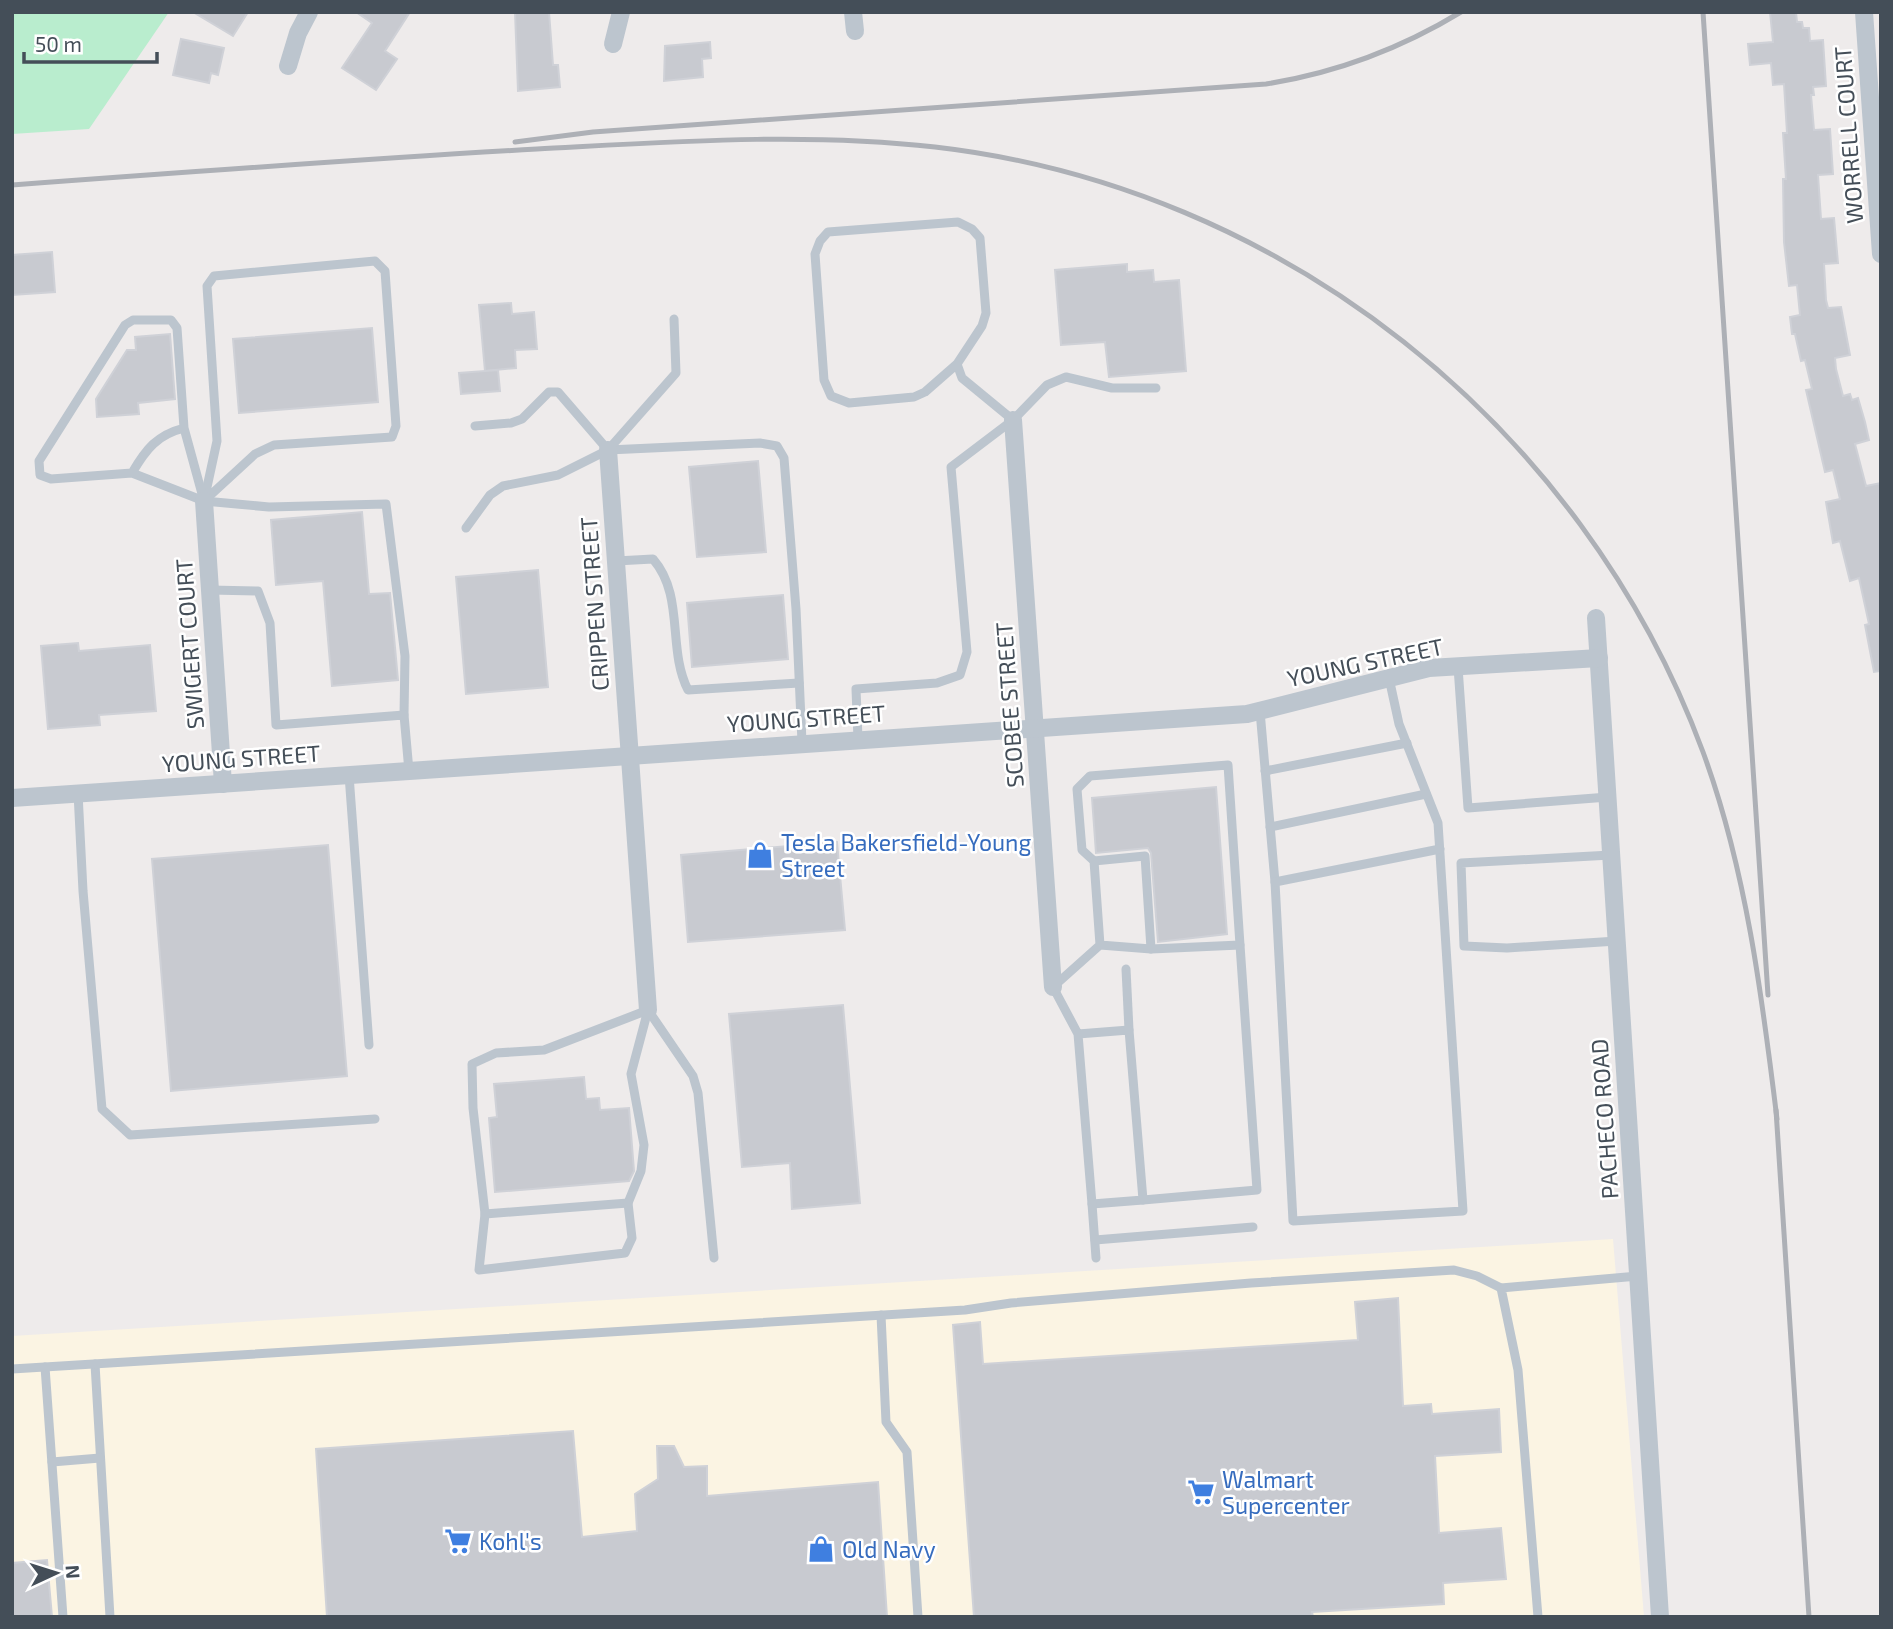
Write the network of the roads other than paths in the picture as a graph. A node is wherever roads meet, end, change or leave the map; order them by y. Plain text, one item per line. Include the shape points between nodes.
1 (309, 12) edge
2 (621, 12) edge
3 (853, 12) edge
4 (1864, 12) edge
5 (855, 31) dead end
6 (613, 44) dead end
7 (288, 66) dead end
8 (1876, 102) edge
9 (1881, 254) edge
10 (674, 319) dead end
11 (957, 364) junction
12 (1156, 387) dead end
13 (1013, 420) junction
14 (475, 426) dead end
15 (184, 428) junction
16 (608, 450) junction
17 (132, 473) junction
18 (204, 501) junction
19 (466, 528) dead end
20 (616, 561) junction
21 (209, 590) junction
22 (1596, 618) dead end
23 (1599, 658) junction
24 (1458, 667) junction
25 (1389, 678) junction
26 (799, 683) junction
27 (1260, 710) junction
28 (404, 715) junction
29 (1035, 726) junction
30 (858, 739) junction
31 (802, 742) junction
32 (1407, 743) junction
33 (628, 754) junction
34 (409, 771) junction
35 (1265, 771) junction
36 (349, 775) junction
37 (223, 783) junction
38 (78, 793) junction
39 (1426, 794) junction
40 (1608, 797) junction
41 (12, 798) edge
42 (1270, 827) junction
43 (1440, 849) junction
44 (1611, 855) junction
45 (1094, 862) junction
46 (1275, 882) junction
47 (1617, 941) junction
48 (1100, 945) junction
49 (1240, 945) junction
50 (1151, 949) junction
51 (1126, 969) dead end
52 (1053, 987) junction
53 (648, 1010) junction
54 (1129, 1030) junction
55 (1078, 1034) junction
56 (369, 1045) dead end
57 (375, 1119) dead end
58 (1143, 1199) junction
59 (628, 1203) junction
60 (1092, 1204) junction
61 (485, 1214) junction
62 (1253, 1227) dead end
63 (1095, 1240) junction
64 (714, 1258) dead end
65 (1096, 1258) dead end
66 (1638, 1276) junction
67 (1501, 1288) junction
68 (881, 1315) junction
69 (95, 1364) junction
70 (46, 1367) junction
71 (12, 1369) edge
72 (100, 1458) junction
73 (52, 1462) junction
74 (63, 1617) edge
75 (110, 1617) edge
76 (918, 1617) edge
77 (1538, 1617) edge
78 (1660, 1617) edge

1 - 7 street
2 - 6 street
3 - 5 street
4 - 8 street, WORRELL COURT
8 - 9 street, WORRELL COURT
10 - 16 lane via 676,373
11 - 11 lane via 986,313 981,238 958,222 828,232 816,254 824,380 831,396 849,403 914,397 925,393
11 - 13 lane via 962,378
12 - 13 lane via 1112,388 1066,377 1047,385
13 - 29 street, SCOBEE STREET
13 - 30 lane via 951,467 967,652 960,675 937,683 856,689
14 - 16 lane via 523,419 549,392 558,392
15 - 17 lane via 166,432 147,447
15 - 17 lane via 177,328 172,320 133,320 125,325 39,461 40,475 51,479
15 - 18 lane
16 - 19 lane via 558,475 503,486 490,495
16 - 20 street, CRIPPEN STREET
16 - 26 lane via 776,446 784,458
17 - 18 lane
18 - 18 lane via 255,454 274,445 392,437 396,426 385,271 375,261 214,276 208,286 217,440
18 - 21 street, SWIGERT COURT
18 - 28 lane via 269,507 386,504 405,656
20 - 26 lane via 653,559 664,572 681,675 688,690
20 - 33 street, CRIPPEN STREET
21 - 28 lane via 258,591 270,623 276,725
21 - 37 street, SWIGERT COURT
22 - 23 street, PACHECO ROAD
23 - 24 street, YOUNG STREET
23 - 40 street, PACHECO ROAD
24 - 25 street, YOUNG STREET via 1429,668
24 - 40 lane via 1468,808
25 - 27 street, YOUNG STREET
25 - 32 lane
26 - 31 lane
27 - 29 street, YOUNG STREET
27 - 35 lane
28 - 34 lane
29 - 30 street, YOUNG STREET
29 - 52 street, SCOBEE STREET
30 - 31 street, YOUNG STREET
31 - 33 street, YOUNG STREET
32 - 35 lane
32 - 39 lane
33 - 34 street, YOUNG STREET
33 - 53 street, CRIPPEN STREET
34 - 36 street, YOUNG STREET
35 - 42 lane
36 - 37 street, YOUNG STREET
36 - 56 lane
37 - 38 street, YOUNG STREET
38 - 41 street, YOUNG STREET
38 - 57 lane via 102,1109 130,1135
39 - 42 lane
39 - 43 lane via 1438,823
40 - 44 street, PACHECO ROAD
42 - 46 lane
43 - 46 lane
43 - 46 lane via 1463,1211 1293,1221
44 - 47 street, PACHECO ROAD
44 - 47 lane via 1461,863 1464,946
45 - 48 lane
45 - 49 lane via 1082,850 1077,789 1090,776 1228,765
45 - 50 lane via 1145,856
47 - 66 street, PACHECO ROAD
48 - 50 lane
48 - 52 lane
49 - 50 lane
49 - 58 lane via 1257,1190
51 - 54 lane
52 - 55 lane
53 - 59 lane via 631,1074 644,1145 641,1171
53 - 61 lane via 544,1050 496,1053 472,1064
53 - 64 lane via 693,1076 698,1093
54 - 55 lane
54 - 58 lane
55 - 60 lane
58 - 60 lane
59 - 61 lane
59 - 61 lane via 632,1238 625,1253 479,1270
60 - 63 lane
62 - 63 lane
63 - 65 lane
66 - 67 lane
66 - 78 street, PACHECO ROAD
67 - 68 lane via 1454,1270
67 - 77 lane via 1518,1370
68 - 69 lane
68 - 76 lane via 886,1422 907,1452
69 - 70 lane
69 - 72 lane
70 - 71 lane
70 - 73 lane
72 - 73 lane
72 - 75 lane
73 - 74 lane

